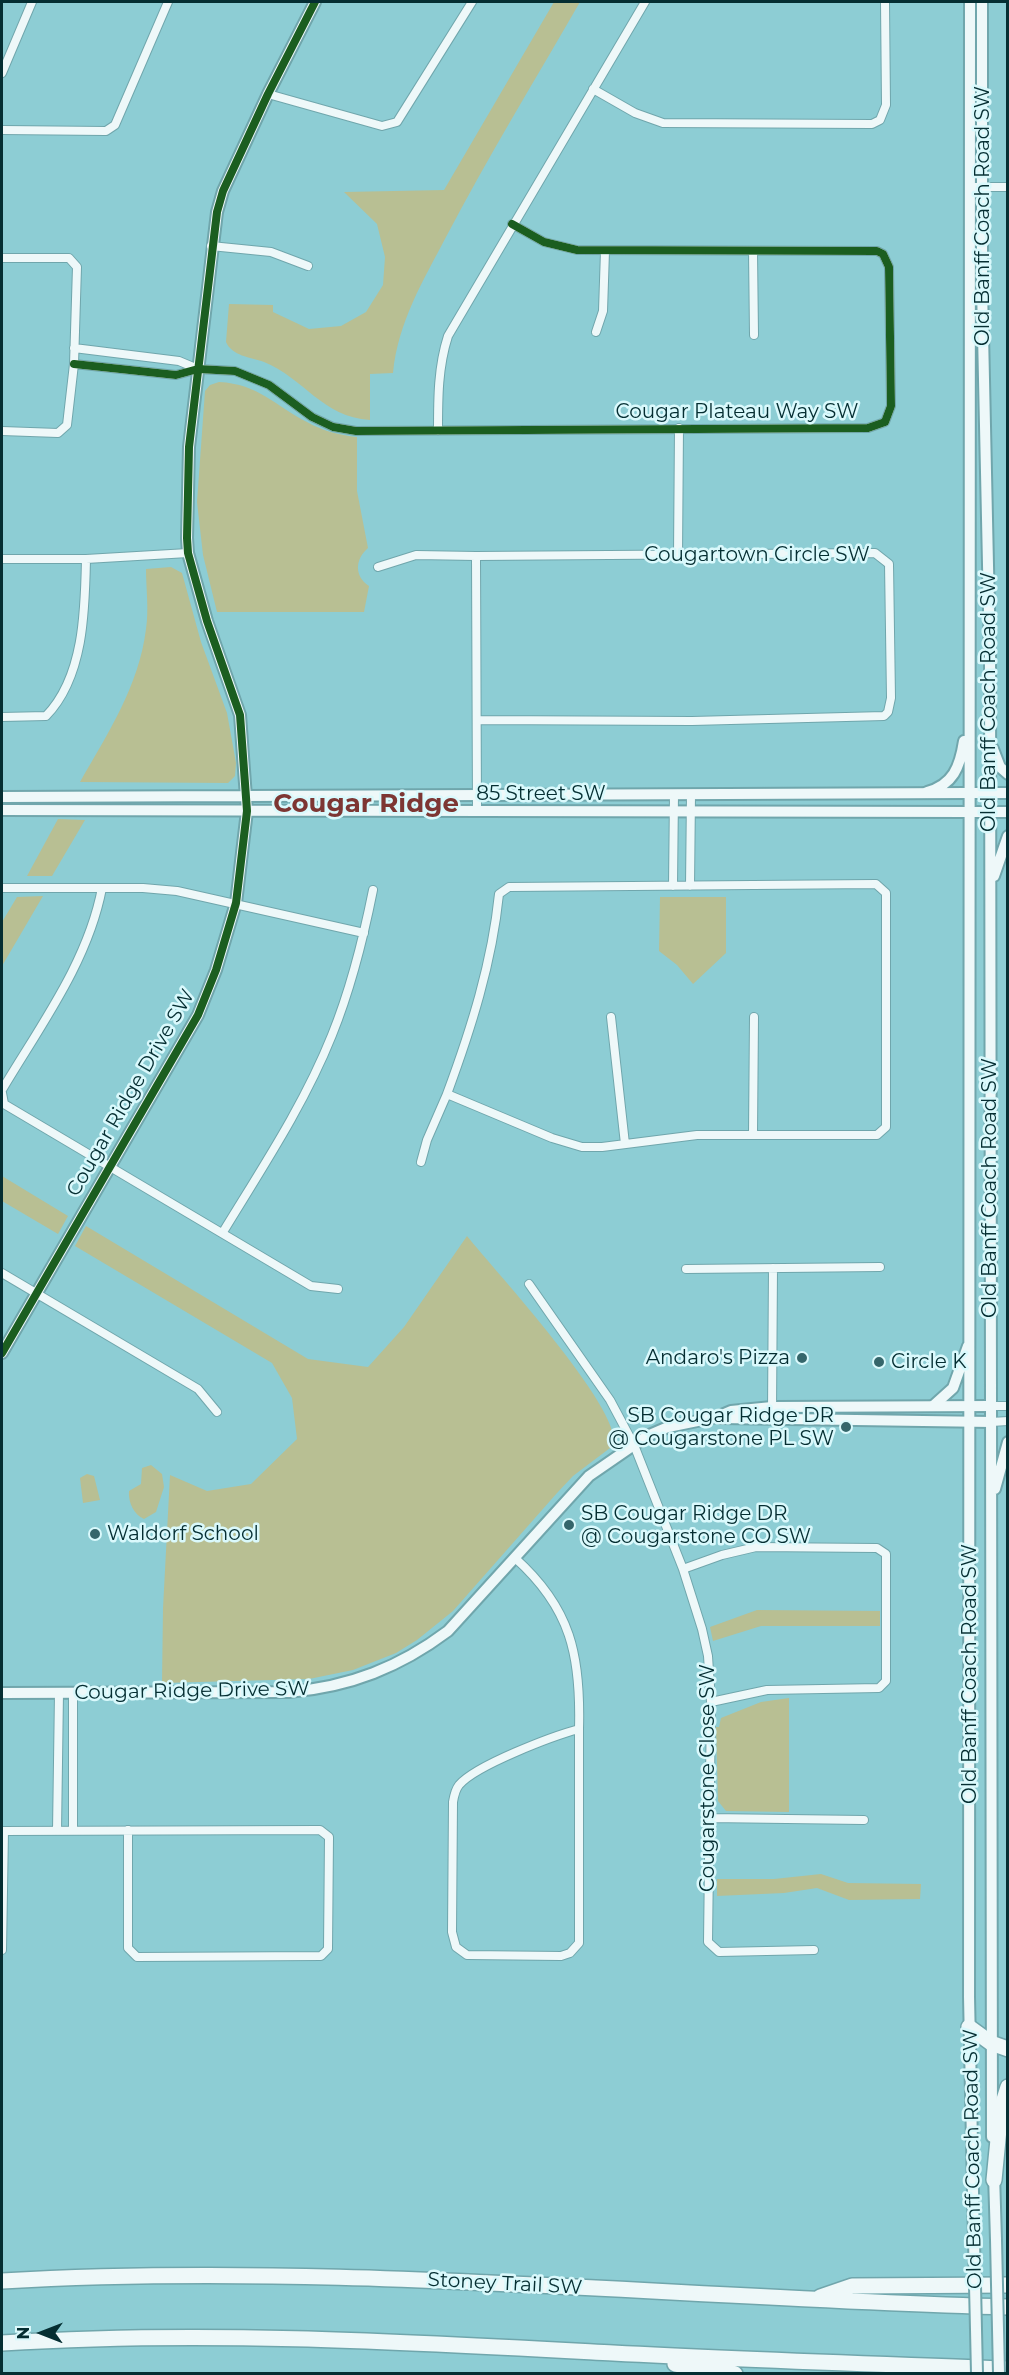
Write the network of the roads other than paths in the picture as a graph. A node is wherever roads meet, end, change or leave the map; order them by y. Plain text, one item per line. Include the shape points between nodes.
1 (32, 2) edge
2 (166, 2) edge
3 (313, 2) edge
4 (471, 2) edge
5 (645, 2) edge
6 (885, 2) edge
7 (970, 2) edge
8 (982, 2) edge
9 (2, 73) edge
10 (593, 89) junction
11 (268, 94) junction
12 (2, 130) edge
13 (970, 187) junction
14 (982, 187) junction
15 (1008, 187) edge
16 (512, 224) junction
17 (211, 246) junction
18 (605, 251) junction
19 (753, 251) junction
20 (2, 258) edge
21 (308, 266) dead end
22 (596, 332) dead end
23 (754, 335) dead end
24 (74, 348) junction
25 (74, 364) junction
26 (198, 369) junction
27 (678, 428) junction
28 (2, 431) edge
29 (438, 431) junction
30 (188, 553) junction
31 (678, 555) junction
32 (476, 556) junction
33 (2, 559) edge
34 (86, 559) junction
35 (378, 567) dead end
36 (970, 700) junction
37 (2, 717) edge
38 (477, 720) junction
39 (990, 737) junction
40 (1008, 774) edge
41 (927, 792) junction
42 (968, 793) junction
43 (990, 793) junction
44 (1008, 793) edge
45 (247, 794) junction
46 (674, 794) junction
47 (691, 794) junction
48 (477, 795) junction
49 (2, 797) edge
50 (2, 810) edge
51 (477, 810) junction
52 (247, 811) junction
53 (969, 812) junction
54 (990, 812) junction
55 (1008, 812) edge
56 (674, 813) junction
57 (691, 813) junction
58 (1008, 836) edge
59 (673, 886) junction
60 (690, 886) junction
61 (2, 888) edge
62 (102, 888) junction
63 (373, 890) dead end
64 (236, 903) junction
65 (989, 905) junction
66 (364, 933) junction
67 (611, 1017) dead end
68 (754, 1017) dead end
69 (2, 1092) edge
70 (447, 1094) junction
71 (753, 1134) junction
72 (625, 1144) junction
73 (422, 1162) dead end
74 (110, 1166) junction
75 (223, 1232) junction
76 (880, 1267) dead end
77 (773, 1268) junction
78 (686, 1269) dead end
79 (2, 1273) edge
80 (529, 1284) dead end
81 (338, 1289) dead end
82 (35, 1292) junction
83 (971, 1334) junction
84 (2, 1353) edge
85 (971, 1405) junction
86 (933, 1406) junction
87 (991, 1406) junction
88 (1008, 1406) edge
89 (772, 1407) junction
90 (846, 1408) junction
91 (217, 1412) dead end
92 (717, 1417) junction
93 (772, 1420) junction
94 (846, 1421) junction
95 (1008, 1421) edge
96 (971, 1422) junction
97 (991, 1422) junction
98 (1008, 1442) edge
99 (634, 1444) junction
100 (990, 1510) junction
101 (515, 1558) junction
102 (683, 1569) junction
103 (2, 1693) edge
104 (59, 1693) junction
105 (73, 1693) junction
106 (711, 1702) junction
107 (579, 1729) junction
108 (709, 1818) junction
109 (864, 1820) dead end
110 (73, 1830) junction
111 (128, 1830) junction
112 (3, 1831) edge
113 (57, 1831) junction
114 (2, 1950) edge
115 (814, 1950) dead end
116 (969, 2027) junction
117 (991, 2043) junction
118 (1008, 2049) edge
119 (1008, 2087) edge
120 (994, 2180) junction
121 (2, 2281) edge
122 (1008, 2285) edge
123 (808, 2300) junction
124 (1008, 2307) edge
125 (2, 2343) edge
126 (616, 2353) junction
127 (1008, 2369) edge
128 (735, 2373) edge
129 (977, 2373) edge
130 (999, 2373) edge

1 - 9 street
2 - 12 street via 115,125 106,131
3 - 11 main road, Cougar Ridge Drive SW
4 - 11 street via 403,117 390,125
5 - 10 street
6 - 10 street via 886,105 880,120 872,124 663,123 635,113
7 - 13 main road, Old Banff Coach Road SW
8 - 14 main road, Old Banff Coach Road SW
10 - 16 street
11 - 17 main road, Cougar Ridge Drive SW via 223,191
13 - 14 street
13 - 36 main road, Old Banff Coach Road SW
14 - 15 street
14 - 39 main road, Old Banff Coach Road SW
16 - 18 street, Cougar Plateau Way SW via 559,247
16 - 29 street via 448,336 440,367
17 - 21 street via 271,252
17 - 26 main road, Cougar Ridge Drive SW
18 - 19 street, Cougar Plateau Way SW
18 - 22 street via 603,311
19 - 23 street
19 - 27 street, Cougar Plateau Way SW via 870,250 883,254 889,267 889,414 885,422 868,428
20 - 24 street via 69,258 77,267
24 - 25 street
24 - 26 street via 179,361
25 - 26 street via 176,375
25 - 28 street via 67,425 58,433
26 - 29 street, Cougar Plateau Way SW via 235,371 254,377 333,427 356,431
26 - 30 main road, Cougar Ridge Drive SW via 187,472
27 - 29 street, Cougar Plateau Way SW
27 - 31 street
30 - 34 street
30 - 45 main road, Cougar Ridge Drive SW via 240,715
31 - 32 street, Cougartown Circle SW
31 - 38 street, Cougartown Circle SW via 880,555 891,573 888,712 874,718 819,720
32 - 35 street, Cougartown Circle SW via 416,555
32 - 38 street
33 - 34 street
34 - 37 street via 84,618 78,648 56,706 46,716
36 - 41 main road via 962,756 955,774 946,784
36 - 42 main road, Old Banff Coach Road SW
38 - 48 street
39 - 40 main road via 998,763
39 - 43 main road, Old Banff Coach Road SW
41 - 42 main road, 85 Street SW
41 - 47 main road, 85 Street SW
42 - 43 main road, 85 Street SW
42 - 53 main road, Old Banff Coach Road SW
43 - 44 main road, 85 Street SW
43 - 54 main road, Old Banff Coach Road SW
45 - 48 main road, 85 Street SW
45 - 49 main road, 85 Street SW
45 - 52 main road, Cougar Ridge Drive SW
46 - 47 main road, 85 Street SW
46 - 48 main road, 85 Street SW
46 - 56 street
47 - 57 street
48 - 51 street
50 - 52 main road, 85 Street SW
51 - 52 main road, 85 Street SW
51 - 56 main road, 85 Street SW
52 - 64 main road, Cougar Ridge Drive SW
53 - 54 main road, 85 Street SW
53 - 57 main road, 85 Street SW
53 - 83 main road, Old Banff Coach Road SW
54 - 55 main road, 85 Street SW
54 - 65 main road, Old Banff Coach Road SW
56 - 57 main road, 85 Street SW
56 - 59 street
57 - 60 street
58 - 65 main road via 996,866
59 - 60 street
59 - 70 street via 509,887 499,894 476,1009
60 - 71 street via 876,884 886,893 886,1127 877,1135
61 - 62 street
62 - 64 street via 160,889
62 - 69 street via 87,942
63 - 66 street
64 - 66 street
64 - 74 main road, Cougar Ridge Drive SW via 198,1015
65 - 87 main road, Old Banff Coach Road SW
66 - 75 street via 347,996 318,1068
67 - 72 street
68 - 71 street
69 - 74 street via 4,1104
70 - 72 street via 569,1143 602,1147
70 - 73 street
71 - 72 street via 682,1136
74 - 75 street
74 - 82 main road, Cougar Ridge Drive SW
75 - 81 street via 311,1286
76 - 77 street
77 - 78 street
77 - 89 street
79 - 82 street
80 - 99 street, Cougarstone Close SW via 610,1400
82 - 84 main road, Cougar Ridge Drive SW
82 - 91 street via 198,1389
83 - 85 main road, Old Banff Coach Road SW
83 - 86 main road via 953,1388
85 - 86 main road, Cougar Ridge Drive SW
85 - 87 main road, Cougar Ridge Drive SW
85 - 96 main road, Old Banff Coach Road SW
86 - 90 main road, Cougar Ridge Drive SW
87 - 88 street
87 - 97 main road, Old Banff Coach Road SW
89 - 90 main road, Cougar Ridge Drive SW
89 - 92 main road, Cougar Ridge Drive SW
89 - 93 street
90 - 94 street
92 - 93 main road, Cougar Ridge Drive SW
92 - 99 main road, Cougar Ridge Drive SW via 668,1427
93 - 94 main road, Cougar Ridge Drive SW
94 - 96 main road, Cougar Ridge Drive SW
95 - 97 street
96 - 97 main road, Cougar Ridge Drive SW
96 - 116 main road, Old Banff Coach Road SW
97 - 100 main road, Old Banff Coach Road SW
98 - 100 main road
99 - 101 main road, Cougar Ridge Drive SW via 589,1476
99 - 102 street, Cougarstone Close SW
100 - 117 main road, Old Banff Coach Road SW
101 - 105 main road, Cougar Ridge Drive SW via 448,1630 422,1650 361,1679 317,1690 289,1692
101 - 107 street via 548,1591 567,1629 578,1669
102 - 106 street, Cougarstone Close SW via 708,1656
102 - 106 street via 756,1547 877,1548 886,1554 886,1681 879,1688 767,1690
103 - 104 main road, Cougar Ridge Drive SW
104 - 105 main road, Cougar Ridge Drive SW
104 - 113 street
105 - 110 street
106 - 108 street, Cougarstone Close SW
107 - 107 street via 579,1942 570,1953 561,1956 476,1956 463,1952 456,1947 452,1932 456,1790 464,1780 523,1749
108 - 109 street
108 - 115 street, Cougarstone Close SW via 710,1945 719,1952
110 - 111 street
110 - 113 street
111 - 111 street via 320,1830 329,1837 328,1949 321,1956 136,1957 128,1948
112 - 113 street
112 - 114 street
116 - 117 highway
116 - 129 main road, Old Banff Coach Road SW, bridge
117 - 118 highway
117 - 120 main road, Old Banff Coach Road SW
119 - 120 highway
120 - 130 main road, Old Banff Coach Road SW, bridge
121 - 123 highway, Stoney Trail SW via 233,2274 420,2279
122 - 123 highway via 852,2286
123 - 124 highway, Stoney Trail SW
125 - 126 highway via 328,2338
126 - 127 highway
126 - 128 highway

